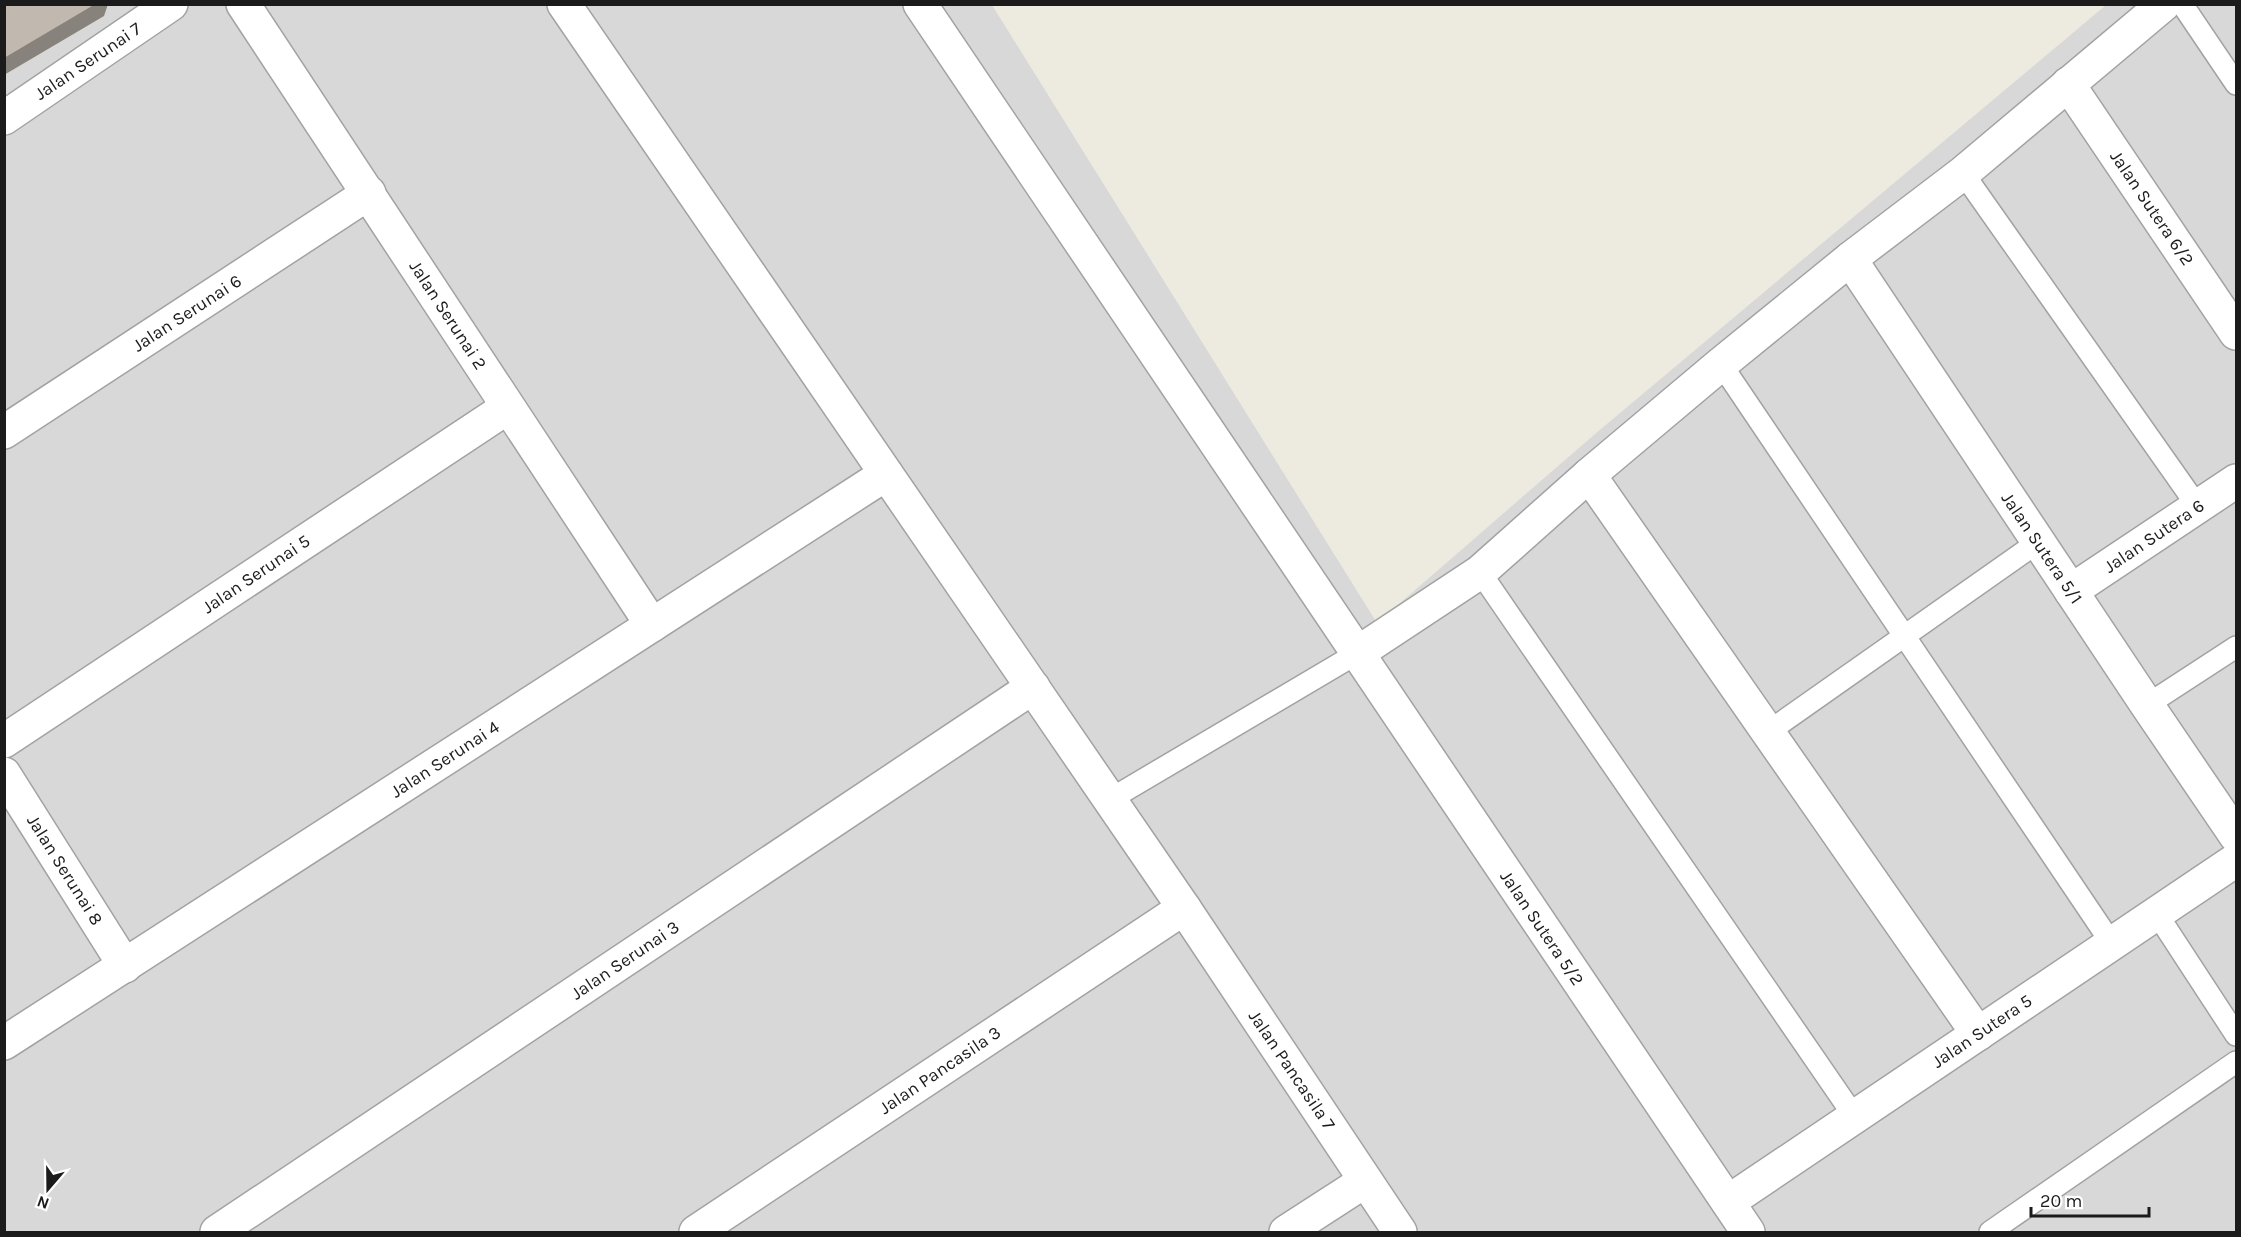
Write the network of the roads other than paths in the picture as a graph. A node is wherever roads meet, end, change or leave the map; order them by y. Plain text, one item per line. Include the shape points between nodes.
1 (171, 4) edge
2 (243, 4) edge
3 (564, 4) edge
4 (920, 4) edge
5 (2164, 4) edge
6 (2182, 4) edge
7 (2068, 84) junction
8 (2236, 84) edge
9 (4, 118) edge
10 (1963, 173) junction
11 (369, 193) junction
12 (1850, 259) junction
13 (2236, 333) edge
14 (1721, 364) junction
15 (508, 407) junction
16 (4, 432) edge
17 (886, 474) junction
18 (1589, 475) junction
19 (2236, 481) edge
20 (2198, 507) junction
21 (2038, 542) junction
22 (1480, 572) junction
23 (2071, 591) junction
24 (652, 625) junction
25 (1904, 634) junction
26 (2236, 647) edge
27 (1356, 654) junction
28 (1032, 687) junction
29 (2147, 705) junction
30 (1767, 732) junction
31 (4, 741) edge
32 (4, 774) edge
33 (1110, 800) junction
34 (2236, 836) edge
35 (2236, 860) edge
36 (1184, 908) junction
37 (2157, 914) junction
38 (2112, 944) junction
39 (125, 966) junction
40 (1978, 1034) junction
41 (2236, 1035) edge
42 (4, 1043) edge
43 (2236, 1062) edge
44 (1854, 1116) junction
45 (1365, 1181) junction
46 (1728, 1202) junction
47 (216, 1233) edge
48 (696, 1233) edge
49 (1286, 1233) edge
50 (1400, 1233) edge
51 (1748, 1233) edge
52 (1990, 1233) edge

1 - 9 street, Jalan Serunai 7
2 - 11 street, Jalan Serunai 2
3 - 17 street, Jalan Pancasila 7
4 - 27 street, Jalan Sutera 5/2
5 - 7 street
6 - 8 lane
7 - 10 street
7 - 13 street, Jalan Sutera 6/2
10 - 12 street
10 - 20 lane
11 - 15 street, Jalan Serunai 2
11 - 16 street, Jalan Serunai 6
12 - 14 street
12 - 21 street, Jalan Sutera 5/1
14 - 18 street
14 - 25 lane
15 - 24 street, Jalan Serunai 2
15 - 31 street, Jalan Serunai 5
17 - 24 street, Jalan Serunai 4
17 - 28 street, Jalan Pancasila 7
18 - 22 street
18 - 30 street
19 - 20 street, Jalan Sutera 6
20 - 23 street, Jalan Sutera 6
21 - 23 street, Jalan Sutera 5/1
21 - 25 lane
22 - 27 street
22 - 44 lane
23 - 29 street, Jalan Sutera 5/1
24 - 39 street, Jalan Serunai 4
25 - 30 lane
25 - 38 lane
26 - 29 lane
27 - 33 lane
27 - 46 street, Jalan Sutera 5/2
28 - 33 street, Jalan Pancasila 7
28 - 47 street, Jalan Serunai 3
29 - 34 street, Jalan Sutera 5/1
30 - 40 street
32 - 39 street, Jalan Serunai 8
33 - 36 street, Jalan Pancasila 7
35 - 37 street, Jalan Sutera 5
36 - 45 street, Jalan Pancasila 7
36 - 48 street, Jalan Pancasila 3
37 - 38 street, Jalan Sutera 5
37 - 41 lane
38 - 40 street, Jalan Sutera 5
39 - 42 street, Jalan Serunai 4
40 - 44 street, Jalan Sutera 5
43 - 52 lane
44 - 46 street, Jalan Sutera 5
45 - 49 street
45 - 50 street, Jalan Pancasila 7
46 - 51 street, Jalan Sutera 5/2

